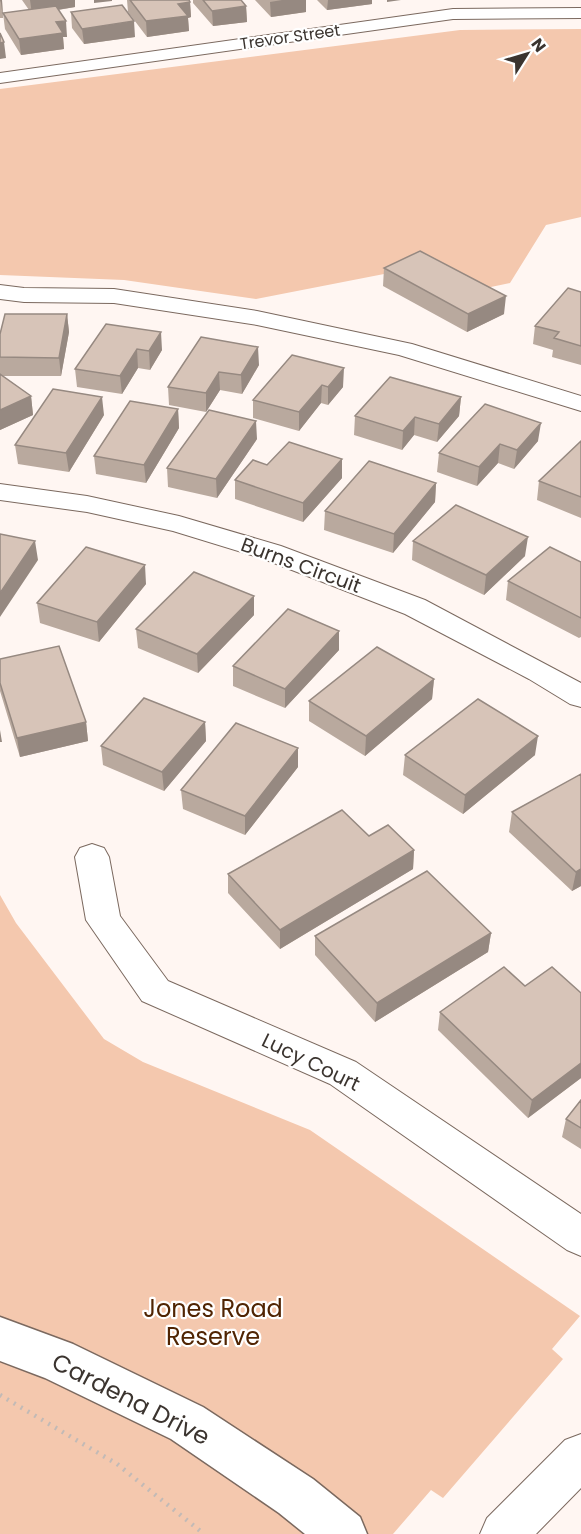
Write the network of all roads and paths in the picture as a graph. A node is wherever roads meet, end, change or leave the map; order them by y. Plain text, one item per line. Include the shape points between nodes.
1 (581, 13) edge
2 (0, 78) edge
3 (0, 292) edge
4 (581, 404) edge
5 (0, 492) edge
6 (581, 697) edge
7 (92, 857) dead end
8 (581, 1237) edge
9 (0, 1339) edge
10 (0, 1395) edge
11 (581, 1456) edge
12 (204, 1534) edge
13 (343, 1534) edge
14 (504, 1534) edge

1 - 2 street, Trevor Street via 453,14
3 - 4 street via 114,296 257,318 404,350
5 - 6 street, Burns Circuit via 87,504 179,524 271,552 415,607
7 - 8 street, Lucy Court via 103,920 155,991 344,1073
9 - 13 street, Cardena Drive via 57,1360 187,1423 296,1496
10 - 12 path via 117,1464
11 - 14 street

